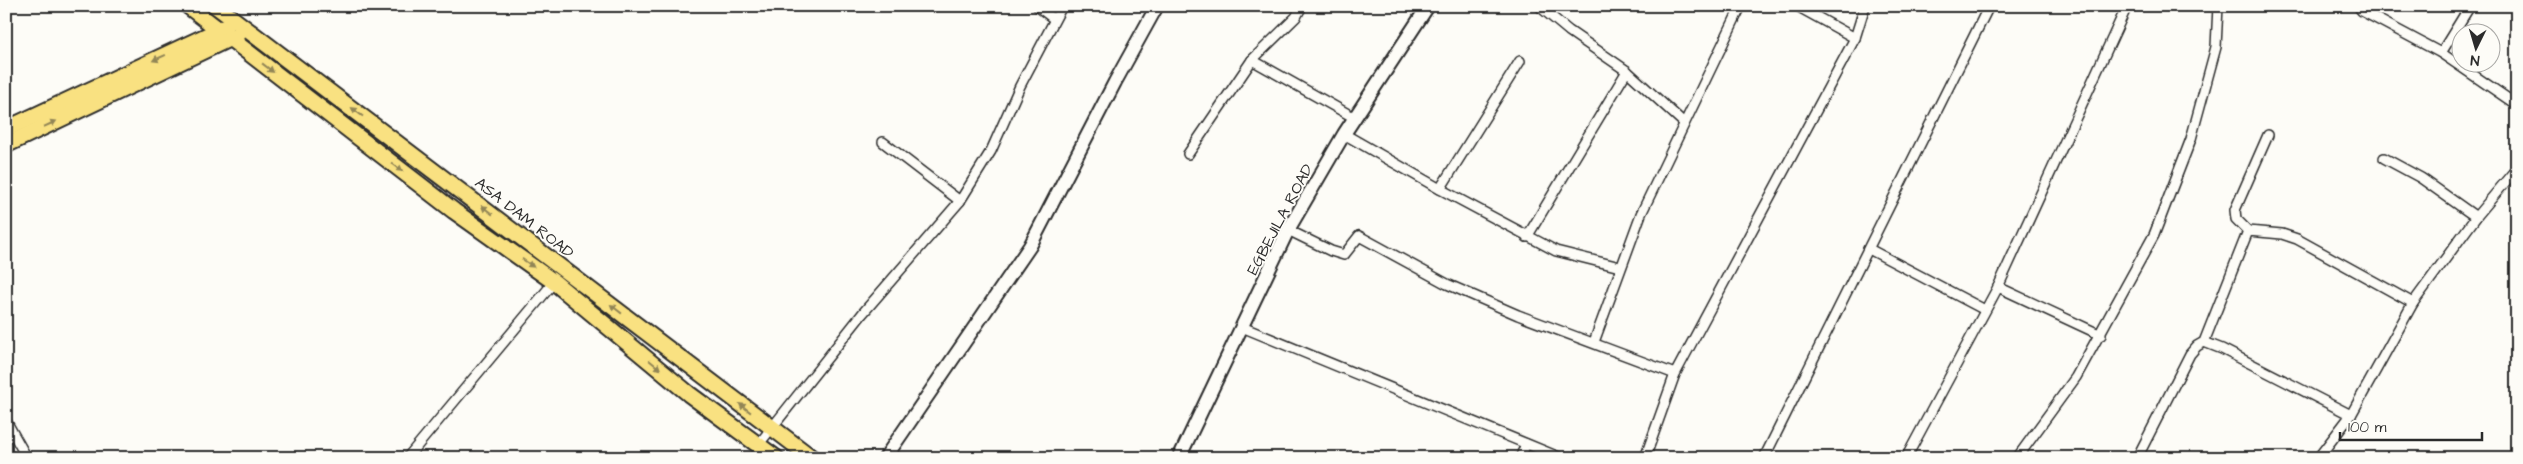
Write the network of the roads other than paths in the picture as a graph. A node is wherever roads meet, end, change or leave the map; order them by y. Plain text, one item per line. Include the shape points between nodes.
1 (216, 6) edge
2 (1037, 6) edge
3 (1062, 6) edge
4 (1157, 6) edge
5 (1302, 6) edge
6 (1428, 6) edge
7 (1539, 6) edge
8 (1742, 6) edge
9 (1831, 6) edge
10 (1865, 6) edge
11 (1989, 6) edge
12 (2127, 6) edge
13 (2218, 6) edge
14 (2358, 6) edge
15 (2470, 6) edge
16 (189, 7) edge
17 (1801, 7) edge
18 (1054, 18) junction
19 (241, 26) junction
20 (225, 35) junction
21 (1855, 38) junction
22 (190, 44) junction
23 (209, 49) junction
24 (2441, 53) junction
25 (252, 56) junction
26 (1252, 60) junction
27 (1520, 61) dead end
28 (1627, 71) junction
29 (2517, 105) edge
30 (1355, 118) junction
31 (1684, 123) junction
32 (27, 128) junction
33 (6, 129) edge
34 (1344, 134) junction
35 (2268, 135) dead end
36 (883, 142) dead end
37 (6, 145) edge
38 (1188, 154) dead end
39 (2384, 158) dead end
40 (2517, 168) edge
41 (1440, 189) junction
42 (960, 201) junction
43 (2476, 218) junction
44 (1288, 230) junction
45 (2248, 231) junction
46 (1527, 237) junction
47 (1869, 249) junction
48 (1620, 267) junction
49 (554, 282) junction
50 (1998, 287) junction
51 (2413, 303) junction
52 (1985, 310) junction
53 (1242, 327) junction
54 (2101, 335) junction
55 (1594, 342) junction
56 (2204, 342) junction
57 (1675, 374) junction
58 (2351, 415) junction
59 (6, 421) edge
60 (771, 428) junction
61 (760, 444) junction
62 (1526, 444) junction
63 (27, 458) edge
64 (407, 458) edge
65 (776, 458) edge
66 (812, 458) edge
67 (885, 458) edge
68 (1179, 458) edge
69 (1520, 458) edge
70 (1561, 458) edge
71 (1645, 458) edge
72 (1764, 458) edge
73 (1906, 458) edge
74 (2017, 458) edge
75 (2137, 458) edge
76 (2318, 458) edge

1 - 19 main road, ASA DAM ROAD
2 - 18 street
3 - 18 street
4 - 67 street via 1030,246
5 - 26 street via 1296,17
6 - 30 street, EGBEJILA ROAD
7 - 28 street
8 - 31 street
9 - 17 street
10 - 21 street
11 - 47 street
12 - 50 street
13 - 54 street via 2216,47 2191,139 2154,235
14 - 24 street
15 - 24 street
16 - 20 main road, ASA DAM ROAD
16 - 22 main road via 195,30
17 - 21 street
18 - 42 street via 991,151
19 - 20 main road
60 -> 19 main road, ASA DAM ROAD
20 - 22 main road
20 - 23 main road
20 - 25 main road, ASA DAM ROAD
21 - 57 street
22 -> 32 main road
23 - 25 main road
32 -> 23 main road
24 - 29 street
25 -> 49 main road, ASA DAM ROAD via 454,211
26 - 30 street
26 - 38 street
27 - 41 street
28 - 31 street
28 - 46 street
30 - 34 street, EGBEJILA ROAD
31 - 48 street
32 - 33 main road
32 - 37 main road
34 - 41 street
34 - 44 street, EGBEJILA ROAD
35 - 45 street via 2235,210 2236,219
36 - 42 street
39 - 43 street via 2421,178
40 - 43 street
41 - 46 street
42 - 60 street via 863,313
43 - 51 street
44 - 53 street, EGBEJILA ROAD
44 - 55 street via 1344,255 1359,236 1447,284 1518,315
45 - 51 street via 2282,234 2297,239
45 - 56 street
46 - 48 street via 1556,251
47 - 52 street
47 - 72 street
48 - 55 street
49 -> 61 main road, ASA DAM ROAD via 689,394
49 - 64 street
50 - 52 street
50 - 54 street
51 - 58 street
52 - 73 street
53 - 62 street
53 - 68 street, EGBEJILA ROAD
54 - 74 street via 2076,377
55 - 57 street
56 - 58 street via 2222,348
56 - 75 street via 2190,354
57 - 71 street
58 - 76 street
59 - 63 street
60 - 61 street
60 - 66 main road, ASA DAM ROAD
61 - 65 main road, ASA DAM ROAD
62 - 69 street
62 - 70 street

